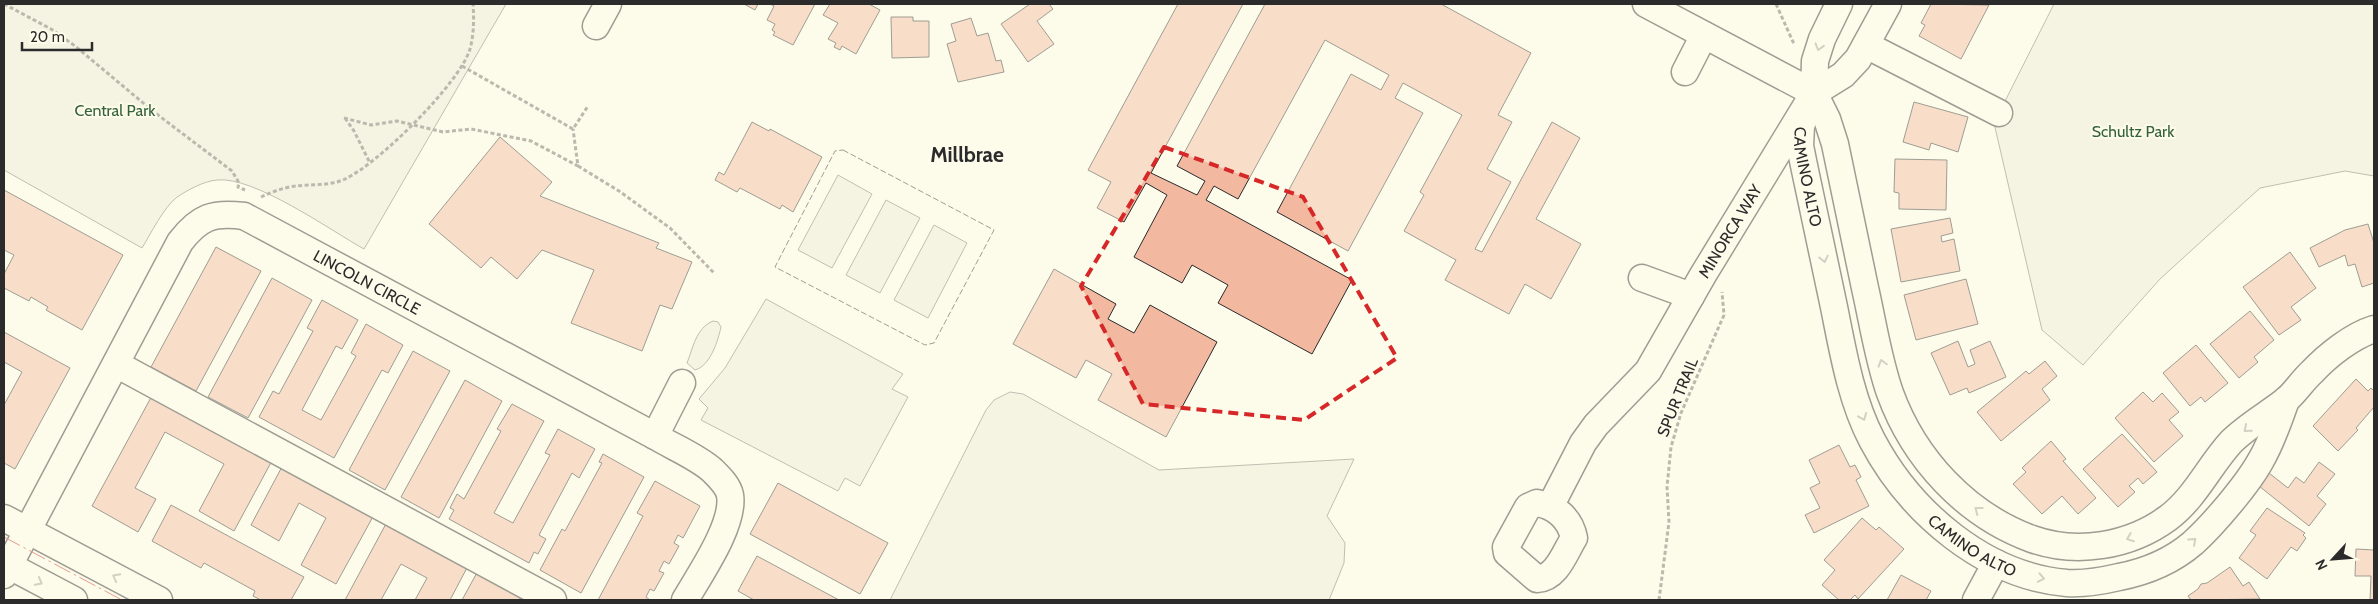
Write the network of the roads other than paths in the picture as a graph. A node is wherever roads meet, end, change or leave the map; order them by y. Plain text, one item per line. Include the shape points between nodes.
1 (1646, 4) edge
2 (1839, 4) edge
3 (1888, 4) edge
4 (1704, 35) junction
5 (1866, 45) junction
6 (1685, 72) dead end
7 (1814, 93) junction
8 (1999, 113) dead end
9 (1642, 278) dead end
10 (1697, 285) junction
11 (2374, 329) edge
12 (116, 364) junction
13 (682, 383) dead end
14 (2286, 400) junction
15 (655, 436) junction
16 (1551, 506) dead end
17 (4, 518) edge
18 (28, 530) junction
19 (1996, 563) junction
20 (5, 568) edge
21 (74, 600) edge
22 (159, 600) edge
23 (553, 600) edge
24 (685, 600) edge
25 (1976, 600) edge

1 - 4 street
2 -> 7 street, MINORCA WAY via 1815,61
3 - 5 street, MINORCA WAY
4 - 6 street
4 - 7 street
5 - 7 street, MINORCA WAY via 1843,75
5 - 8 street
7 - 10 street, MINORCA WAY
14 -> 7 street, CAMINO ALTO via 2230,443 2169,517 2148,531 2123,541 2070,548 2044,544 2011,532 1980,513 1948,485 1922,454 1903,424 1890,392 1835,144
7 -> 19 street, CAMINO ALTO via 1801,126 1800,146 1857,404 1876,447 1923,510 1960,541
9 - 10 street
10 - 16 street, MINORCA WAY via 1648,371 1583,443
11 - 14 street, CAMINO ALTO via 2342,347 2313,370
12 - 15 street, LINCOLN CIRCLE via 180,242 192,226 208,217 225,214 244,216
12 - 18 street, LINCOLN CIRCLE
12 - 23 street
13 - 15 street
19 -> 14 street, CAMINO ALTO via 2035,577 2068,583 2101,581 2133,574 2163,562 2192,544 2217,518 2260,462
15 - 24 street, LINCOLN CIRCLE via 710,469 730,493 726,525
17 - 18 street
18 - 20 street, LINCOLN CIRCLE
22 -> 18 street
19 - 25 street
20 -> 21 street

